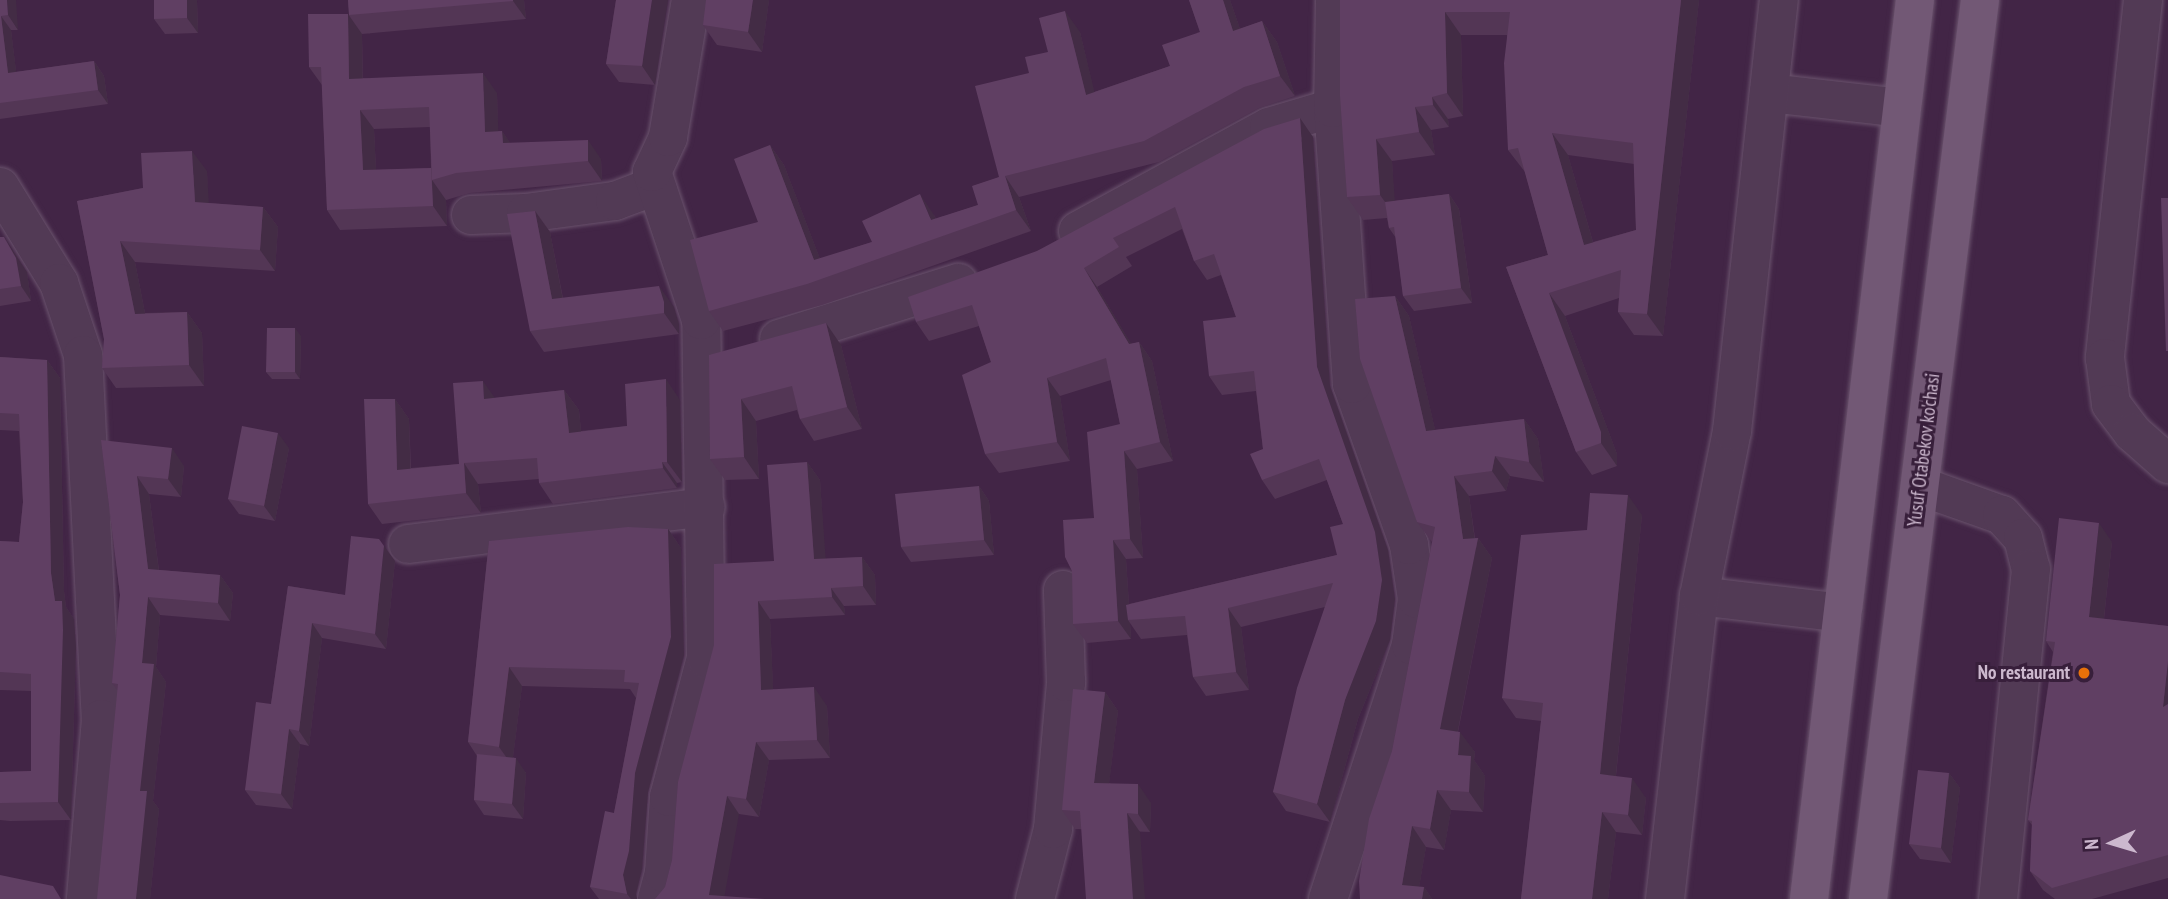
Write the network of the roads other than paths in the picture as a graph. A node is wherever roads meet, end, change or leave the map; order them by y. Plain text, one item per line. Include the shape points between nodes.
1 (691, 0) edge
2 (1335, 0) edge
3 (1779, 0) edge
4 (1915, 0) edge
5 (1980, 0) edge
6 (2143, 0) edge
7 (1769, 93) junction
8 (1333, 108) junction
9 (1902, 108) junction
10 (654, 186) junction
11 (0, 187) edge
12 (471, 215) dead end
13 (1040, 251) edge
14 (995, 269) edge
15 (704, 359) junction
16 (2168, 464) edge
17 (1920, 486) junction
18 (706, 507) junction
19 (408, 544) dead end
20 (1063, 590) dead end
21 (1699, 596) junction
22 (1843, 613) junction
23 (86, 899) edge
24 (657, 899) edge
25 (1035, 899) edge
26 (1328, 899) edge
27 (1665, 899) edge
28 (1809, 899) edge
29 (1868, 899) edge
30 (1998, 899) edge

1 - 10 street via 668,137 652,172
2 - 8 street
3 - 7 street
4 - 9 main road
5 - 17 main road, Yusuf Otabekov ko'chasi
6 - 16 street via 2105,358 2111,404 2133,433
7 - 9 street
7 - 21 street via 1732,431
8 - 13 street via 1269,127
8 - 26 street via 1352,384 1409,545 1417,599 1411,645
9 - 22 main road
10 - 12 street via 615,201
10 - 15 street via 701,320
11 - 23 street via 59,283 83,355 101,719
14 - 15 street via 828,326
15 - 18 street
17 - 29 main road, Yusuf Otabekov ko'chasi
17 - 30 street via 2002,515 2023,538 2031,569
18 - 19 street
18 - 24 street via 706,658 669,797 664,873
20 - 25 street via 1066,682 1055,802
21 - 22 street
21 - 27 street
22 - 28 main road

